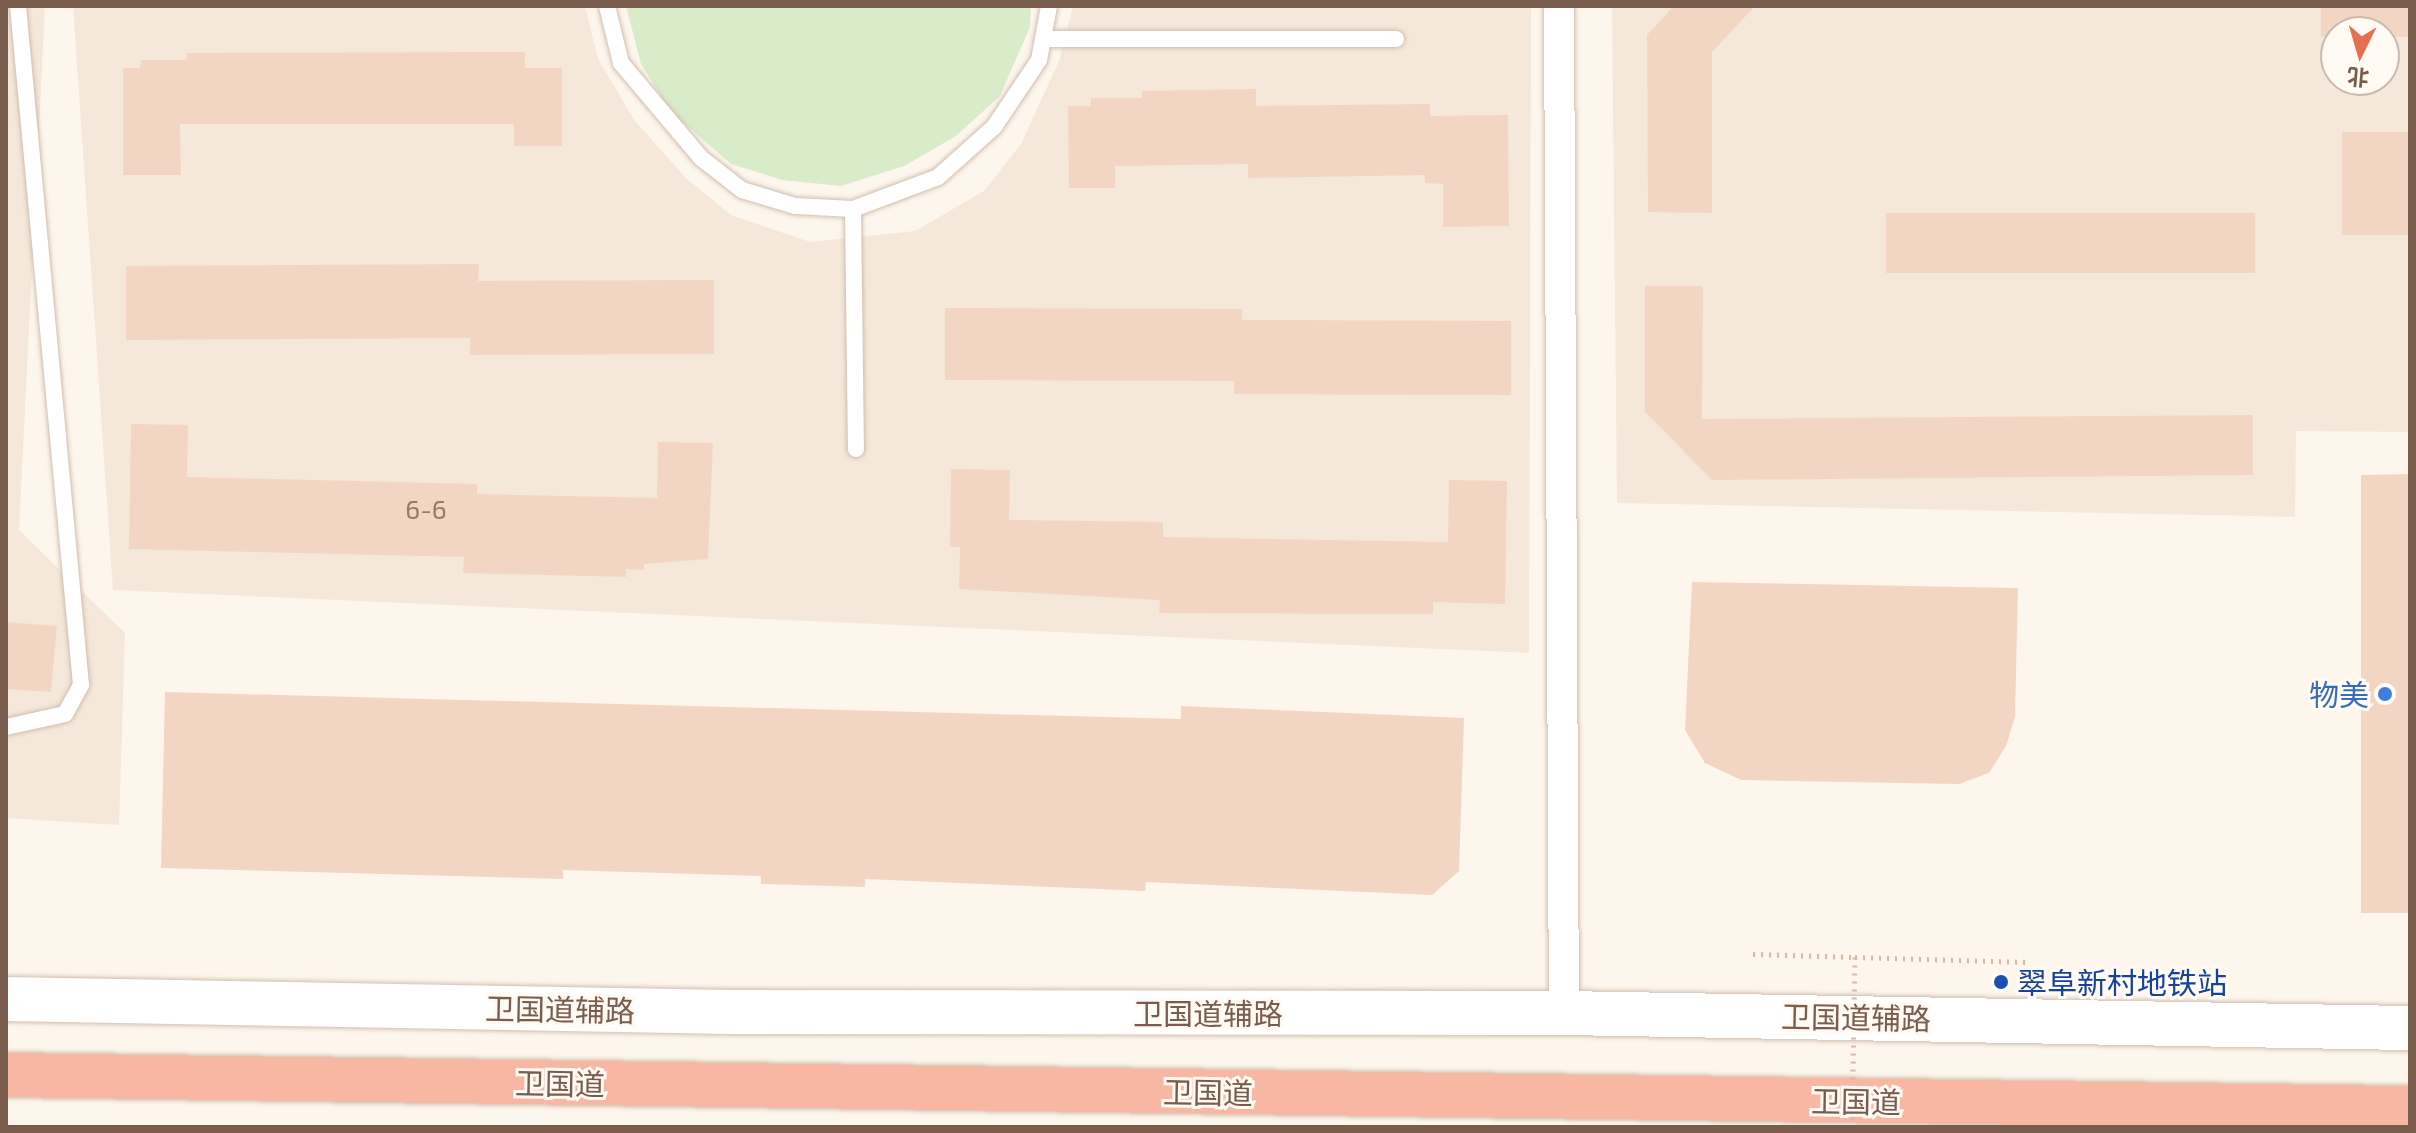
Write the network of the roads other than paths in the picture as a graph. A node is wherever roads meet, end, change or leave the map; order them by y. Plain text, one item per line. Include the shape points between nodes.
1 (18, 6) edge
2 (607, 6) edge
3 (1049, 6) edge
4 (1559, 6) edge
5 (1043, 39) junction
6 (1396, 39) dead end
7 (853, 209) junction
8 (856, 449) dead end
9 (6, 727) edge
10 (6, 999) edge
11 (1564, 1013) junction
12 (2410, 1028) edge
13 (6, 1075) edge
14 (2410, 1108) edge

1 - 9 lane via 27,51 34,187 81,685 65,714
2 - 7 lane via 621,63 701,158 742,190 795,206
3 - 5 lane
4 - 11 street
5 - 6 lane
5 - 7 lane via 1039,60 994,127 938,177
7 - 8 lane
10 - 11 main road, 卫国道辅路 via 729,1012
11 - 12 main road, 卫国道辅路
13 - 14 highway, 卫国道

